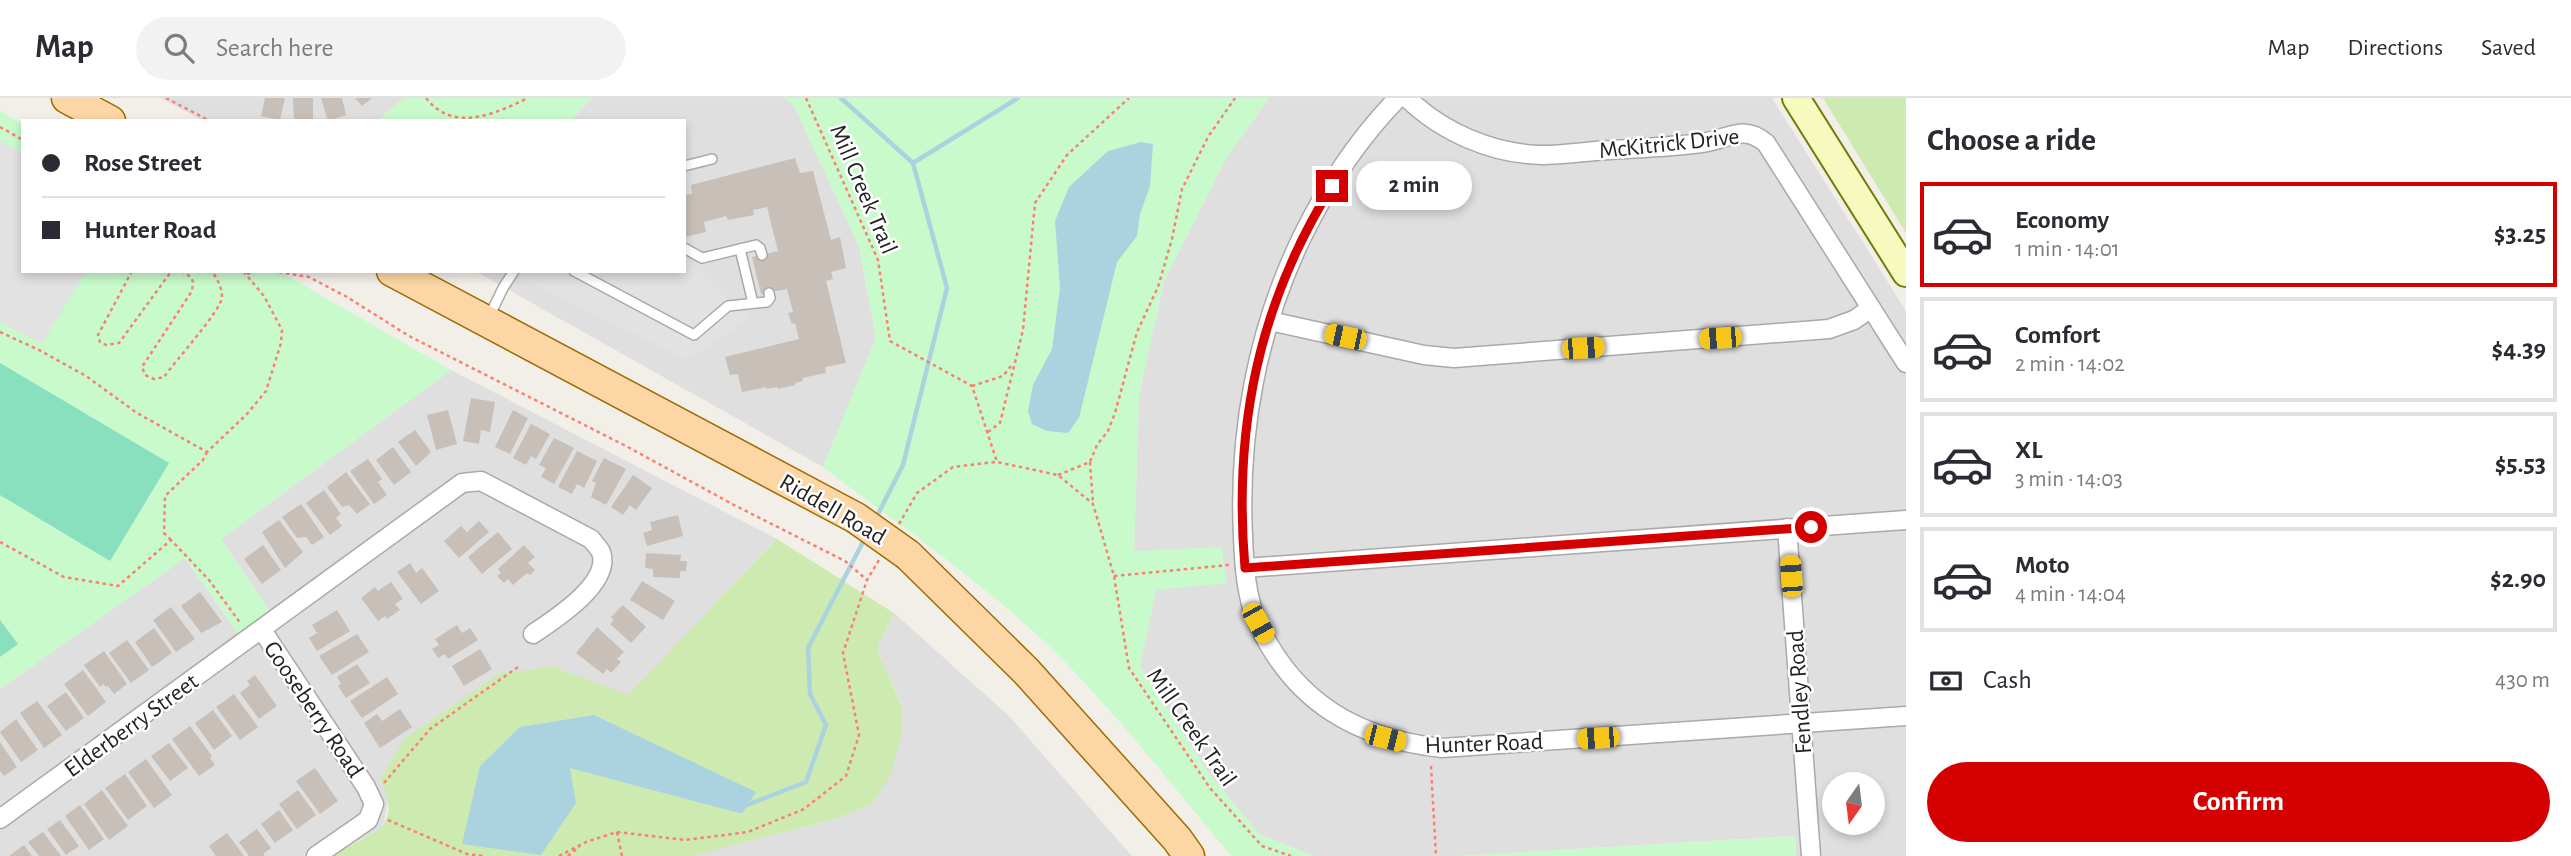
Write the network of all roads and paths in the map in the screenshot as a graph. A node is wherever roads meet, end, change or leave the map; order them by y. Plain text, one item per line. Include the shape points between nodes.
1 (67, 98) edge
2 (166, 98) edge
3 (426, 98) edge
4 (528, 98) edge
5 (806, 98) edge
6 (1129, 98) edge
7 (1235, 98) edge
8 (1398, 98) edge
9 (1407, 98) edge
10 (1796, 98) edge
11 (106, 119) edge
12 (206, 119) edge
13 (0, 127) edge
14 (21, 139) edge
15 (712, 159) dead end
16 (686, 166) edge
17 (686, 249) edge
18 (740, 249) junction
19 (762, 255) dead end
20 (131, 273) edge
21 (170, 273) edge
22 (184, 273) edge
23 (213, 273) edge
24 (245, 273) edge
25 (284, 273) edge
26 (396, 273) edge
27 (513, 273) edge
28 (578, 273) edge
29 (1906, 273) edge
30 (769, 293) dead end
31 (753, 303) junction
32 (1871, 308) junction
33 (1270, 321) junction
34 (487, 322) junction
35 (0, 332) edge
36 (1013, 363) junction
37 (1906, 363) edge
38 (972, 386) junction
39 (989, 432) junction
40 (207, 452) junction
41 (997, 462) junction
42 (1090, 462) junction
43 (1058, 475) junction
44 (1093, 504) junction
45 (1906, 520) edge
46 (898, 526) dead end
47 (1787, 528) junction
48 (171, 540) junction
49 (0, 542) edge
50 (894, 557) junction
51 (1238, 567) junction
52 (1114, 576) junction
53 (867, 580) junction
54 (243, 629) dead end
55 (262, 630) junction
56 (533, 634) dead end
57 (518, 667) dead end
58 (1906, 716) edge
59 (1801, 724) junction
60 (1431, 766) dead end
61 (375, 785) junction
62 (0, 819) edge
63 (388, 820) dead end
64 (617, 832) junction
65 (586, 842) junction
66 (316, 856) edge
67 (483, 856) edge
68 (559, 856) edge
69 (568, 856) edge
70 (622, 856) edge
71 (1188, 856) edge
72 (1291, 856) edge
73 (1436, 856) edge
74 (1811, 856) edge

1 - 11 main road
2 - 12 path
3 - 4 path via 436,110 464,118 506,109
5 - 38 path, Mill Creek Trail via 878,260 890,341
6 - 36 path via 1067,155 1035,204 1023,330
7 - 42 path via 1208,137 1182,189 1158,287 1137,332 1115,413
8 - 33 street, Hunter Road via 1360,141 1318,209
9 - 32 street, McKitrick Drive via 1447,129 1520,153 1663,147 1705,143 1743,132 1756,135 1766,143
10 - 29 main road
13 - 14 path
15 - 16 lane
17 - 18 lane via 702,258
18 - 19 lane via 756,245
18 - 31 lane
20 - 21 path via 98,335 106,345 120,343
22 - 23 path via 191,277 192,290 142,367 145,375 155,379 164,377 214,314 222,299
24 - 40 path via 282,330 281,343 266,391
25 - 53 path via 309,277 347,297 409,337 845,561
26 - 34 main road, Riddell Road
27 - 34 lane
28 - 31 lane via 694,335 728,306
30 - 31 lane via 767,302
32 - 33 street via 1829,329 1454,358
32 - 37 street, McKitrick Drive
33 - 51 street, Hunter Road via 1252,384
34 - 50 main road, Riddell Road, bridge via 856,518
35 - 40 path via 86,376 138,413
36 - 38 path via 1003,376
36 - 39 path via 1000,423
38 - 39 path
39 - 41 path
40 - 48 path via 165,496 164,533
41 - 43 path
41 - 46 path via 953,467 918,493
42 - 43 path
42 - 44 path, Mill Creek Trail
43 - 44 path
44 - 52 path, Mill Creek Trail
45 - 47 street
47 - 51 street
47 - 59 street, Fendley Road
48 - 49 path via 118,586 64,577
48 - 54 path via 209,580
50 - 53 path
50 - 71 main road, Riddell Road via 1027,671
51 - 52 path
51 - 59 street, Hunter Road via 1258,623 1294,679 1329,711 1385,738 1452,748
52 - 72 path, Mill Creek Trail via 1129,668 1210,788 1262,846
53 - 64 path via 843,653 859,735 846,776 804,809 748,832 685,840
55 - 56 street, Elderberry Street via 462,483 481,481 591,539 601,551 600,577 564,614
55 - 61 street, Gooseberry Road
55 - 62 street, Elderberry Street
57 - 61 path via 430,729
58 - 59 street, Hunter Road
59 - 74 street, Fendley Road
60 - 73 path
61 - 66 street via 368,820
63 - 67 path via 467,854
64 - 65 path
64 - 70 path
65 - 68 path
65 - 69 path

